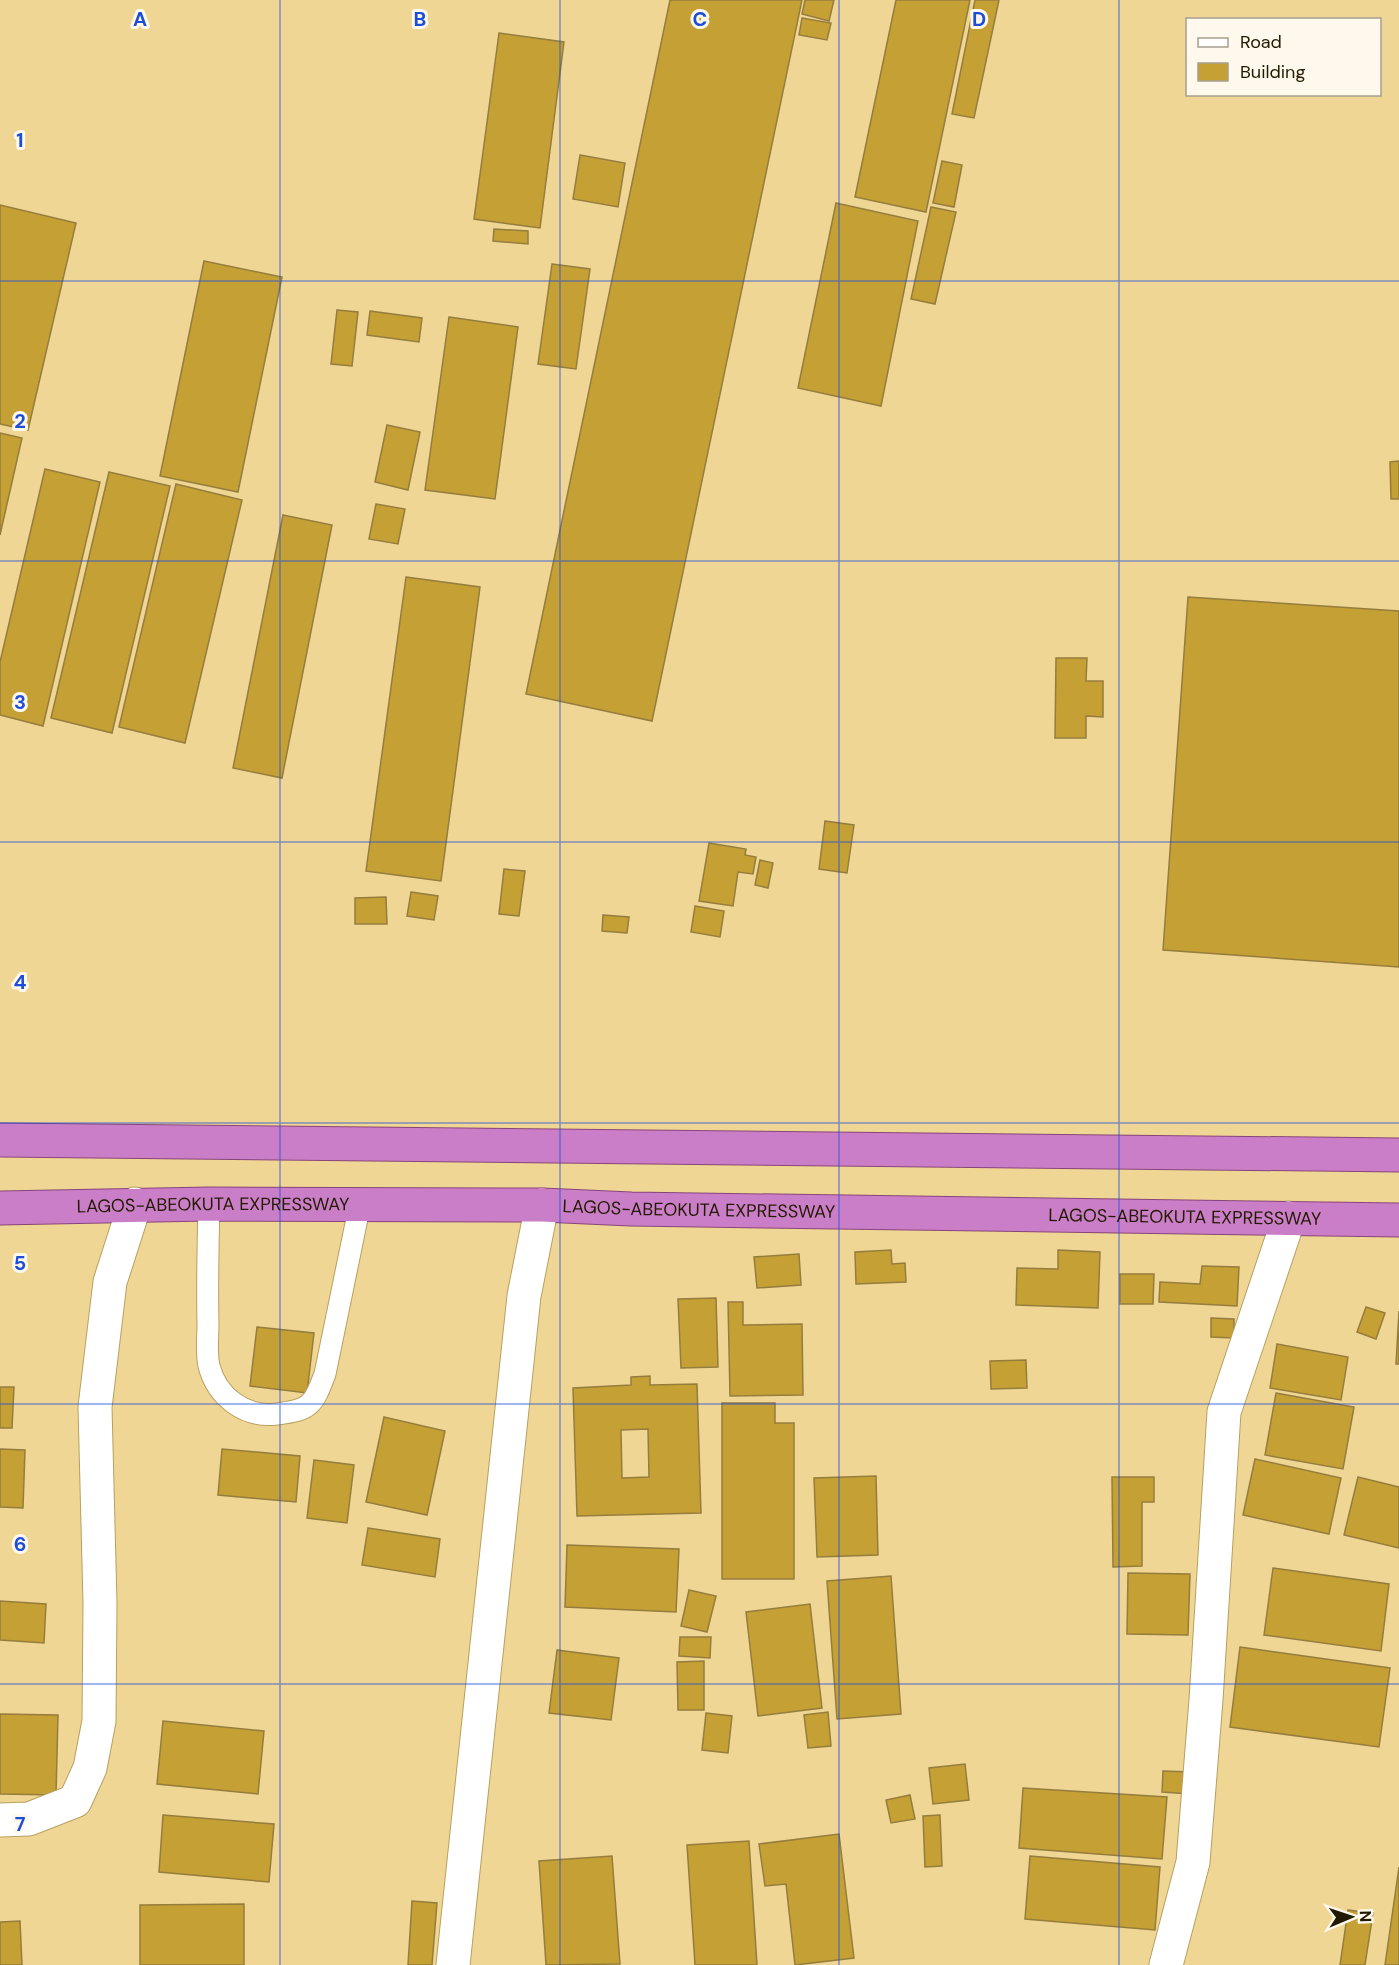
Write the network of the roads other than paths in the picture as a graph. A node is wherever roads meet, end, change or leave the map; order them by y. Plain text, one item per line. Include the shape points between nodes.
1 (0, 1140) edge
2 (1399, 1155) edge
3 (135, 1204) junction
4 (209, 1204) junction
5 (360, 1204) junction
6 (542, 1205) junction
7 (0, 1208) edge
8 (1289, 1218) junction
9 (1399, 1220) edge
10 (0, 1820) edge
11 (453, 1965) edge
12 (1166, 1965) edge

1 - 2 highway
3 - 4 highway, LAGOS-ABEOKUTA EXPRESSWAY
3 - 7 highway, LAGOS-ABEOKUTA EXPRESSWAY
3 - 10 street via 110,1282 95,1407 99,1721 90,1768 75,1801 29,1818
4 - 5 highway, LAGOS-ABEOKUTA EXPRESSWAY
4 - 5 lane via 208,1365 221,1393 242,1409 265,1415 300,1411 315,1399 325,1374
5 - 6 highway, LAGOS-ABEOKUTA EXPRESSWAY
6 - 8 highway, LAGOS-ABEOKUTA EXPRESSWAY
6 - 11 street via 524,1296
8 - 9 highway, LAGOS-ABEOKUTA EXPRESSWAY
8 - 12 street via 1224,1412 1193,1862

